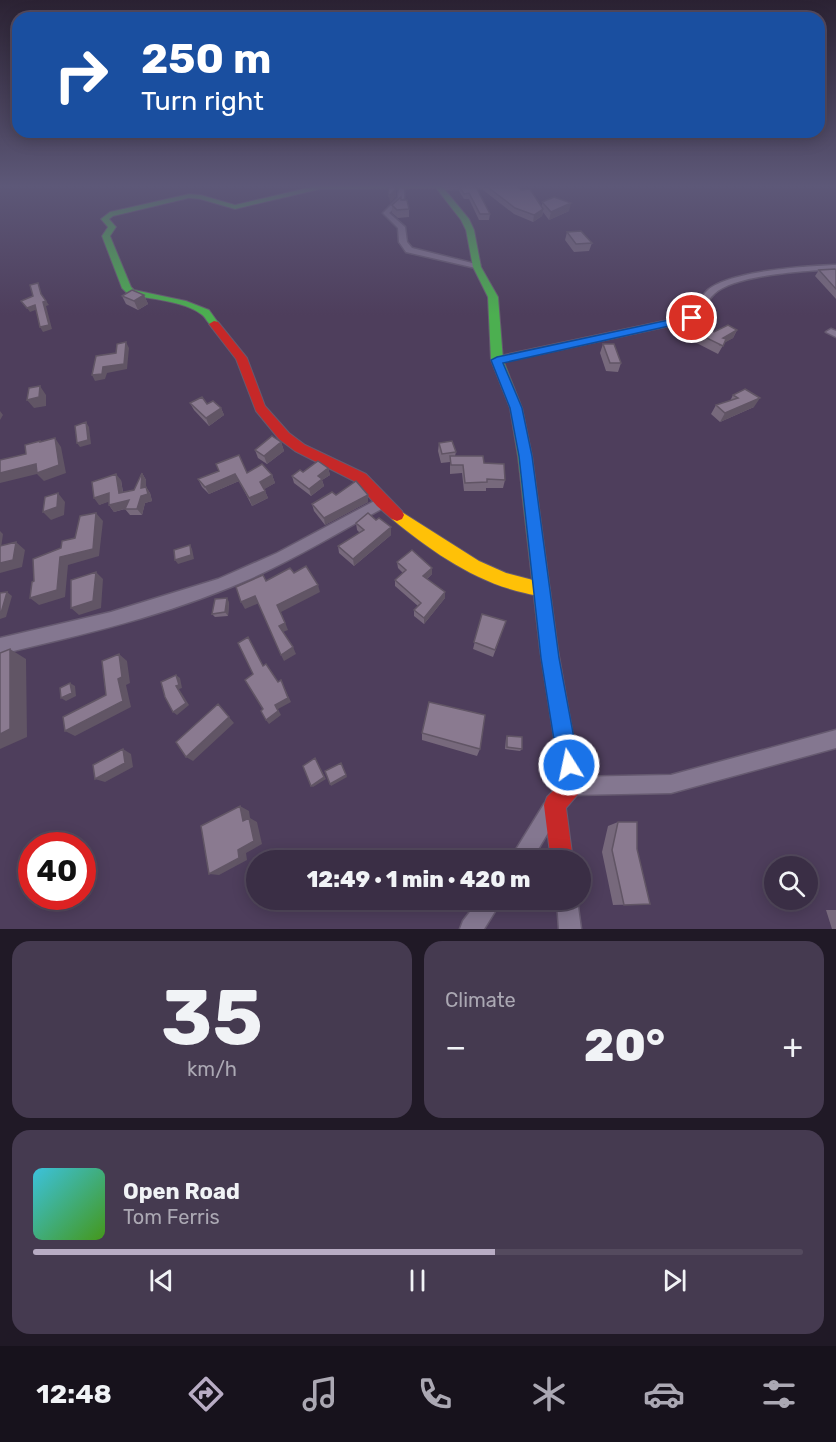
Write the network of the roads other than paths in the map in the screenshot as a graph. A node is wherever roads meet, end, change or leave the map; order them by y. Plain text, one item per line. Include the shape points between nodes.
1 (111, 228) edge
2 (401, 228) edge
3 (469, 228) edge
4 (477, 267) junction
5 (836, 267) edge
6 (497, 360) junction
7 (382, 502) junction
8 (542, 589) junction
9 (0, 646) edge
10 (836, 739) edge
11 (572, 786) junction
12 (555, 805) junction
13 (526, 850) edge
14 (561, 850) edge
15 (485, 910) edge
16 (568, 910) edge
17 (471, 929) edge
18 (570, 929) edge

1 - 7 street via 106,236 127,288 205,312 241,358 260,408 275,428 300,448 361,478
2 - 4 street via 409,250
3 - 4 street
4 - 6 street via 493,297
5 - 6 street via 752,278 714,290 699,314 692,318
6 - 8 street via 516,408
7 - 8 street via 417,531 476,567 502,579
7 - 9 street via 218,586
8 - 11 street
10 - 11 street via 671,784
11 - 12 street
12 - 13 street
12 - 14 street
15 - 17 street
16 - 18 street

